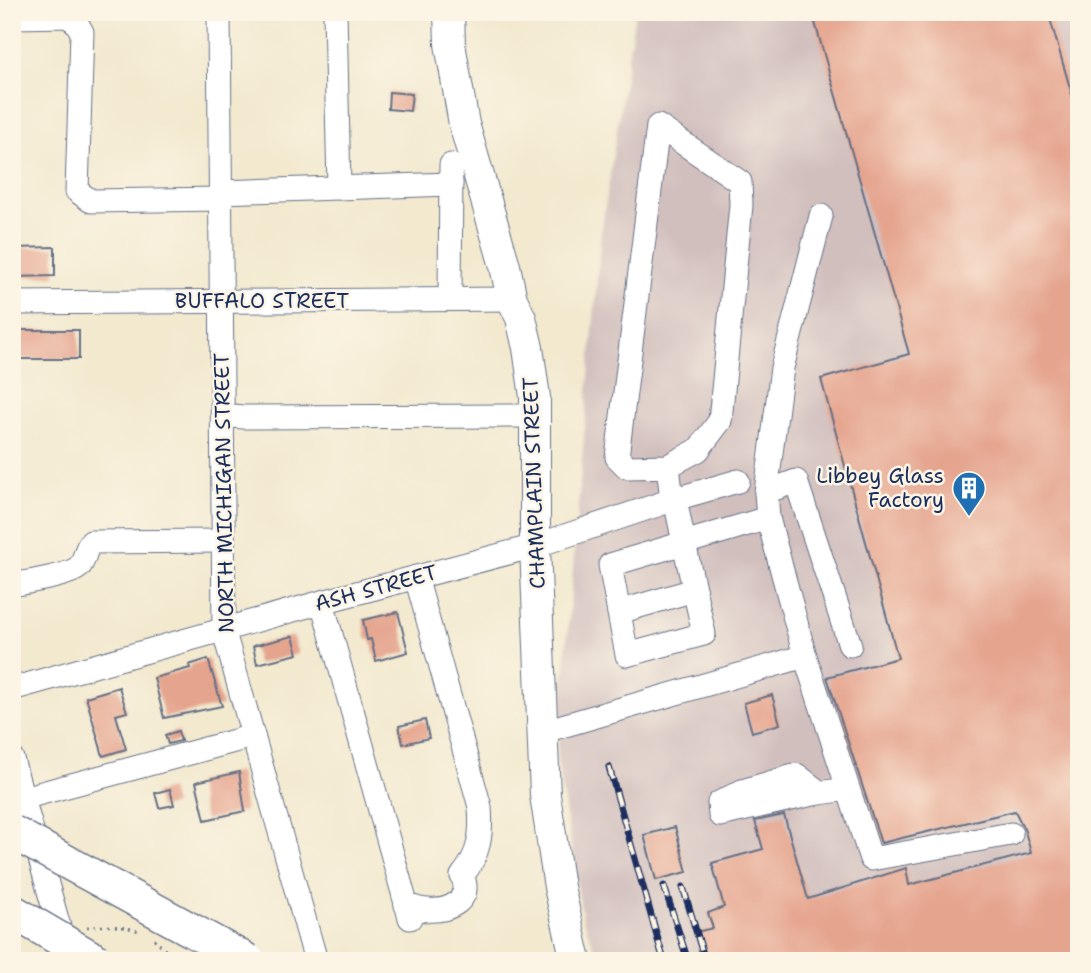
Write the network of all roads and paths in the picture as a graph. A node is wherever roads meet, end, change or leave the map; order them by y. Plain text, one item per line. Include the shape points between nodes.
1 (219, 12) edge
2 (335, 12) edge
3 (449, 12) edge
4 (12, 17) edge
5 (339, 188) junction
6 (221, 196) junction
7 (821, 216) dead end
8 (450, 299) junction
9 (512, 299) junction
10 (222, 301) junction
11 (12, 303) edge
12 (223, 415) junction
13 (536, 416) junction
14 (668, 466) junction
15 (738, 481) dead end
16 (765, 492) junction
17 (674, 500) junction
18 (768, 518) junction
19 (223, 541) junction
20 (684, 543) junction
21 (535, 546) junction
22 (416, 577) junction
23 (12, 585) edge
24 (694, 590) junction
25 (322, 602) junction
26 (619, 612) junction
27 (224, 632) junction
28 (850, 645) dead end
29 (805, 656) junction
30 (12, 689) edge
31 (541, 732) junction
32 (253, 736) junction
33 (12, 759) edge
34 (847, 789) junction
35 (820, 793) dead end
36 (23, 798) junction
37 (12, 834) edge
38 (1011, 834) dead end
39 (12, 911) edge
40 (83, 928) dead end
41 (144, 934) dead end
42 (153, 938) dead end
43 (68, 961) edge
44 (97, 961) edge
45 (177, 961) edge
46 (223, 961) edge
47 (248, 961) edge
48 (316, 961) edge
49 (576, 961) edge

1 - 6 street, NORTH MICHIGAN STREET
2 - 5 street
3 - 9 main road, CHAMPLAIN STREET via 458,101
4 - 6 street via 67,16 82,33 77,191 91,201
5 - 6 street
5 - 8 street via 451,174
6 - 10 street, NORTH MICHIGAN STREET
7 - 16 street via 782,368
8 - 9 street, BUFFALO STREET
8 - 10 street, BUFFALO STREET
9 - 13 main road, CHAMPLAIN STREET via 528,348
10 - 11 street, BUFFALO STREET
10 - 12 street, NORTH MICHIGAN STREET
12 - 13 street
12 - 19 street, NORTH MICHIGAN STREET
13 - 21 main road, CHAMPLAIN STREET
14 - 14 street via 698,450 720,421 741,205 740,182 658,126 617,457 627,467
14 - 17 street
15 - 17 street, ASH STREET
16 - 18 street
16 - 28 street via 796,481
17 - 20 street
17 - 21 street, ASH STREET
18 - 20 street
18 - 29 street
19 - 23 street via 91,542 76,570
19 - 27 street, NORTH MICHIGAN STREET
20 - 24 street
20 - 26 street via 610,565
21 - 22 street, ASH STREET
21 - 31 main road, CHAMPLAIN STREET
22 - 25 street, ASH STREET
22 - 25 street via 480,807 482,832 462,876 466,894 458,903 431,911 408,913
24 - 26 street
24 - 26 street via 704,634 626,655
25 - 27 street, ASH STREET
27 - 30 street, ASH STREET
27 - 32 street, NORTH MICHIGAN STREET
29 - 31 street
29 - 34 street
31 - 49 main road, CHAMPLAIN STREET via 550,831
32 - 36 street
32 - 48 street, NORTH MICHIGAN STREET
33 - 36 street
34 - 35 street
34 - 38 street via 871,859
36 - 43 street
37 - 46 highway, bridge
37 - 47 highway, bridge
39 - 44 highway, bridge
40 - 41 path via 135,929
42 - 45 path

